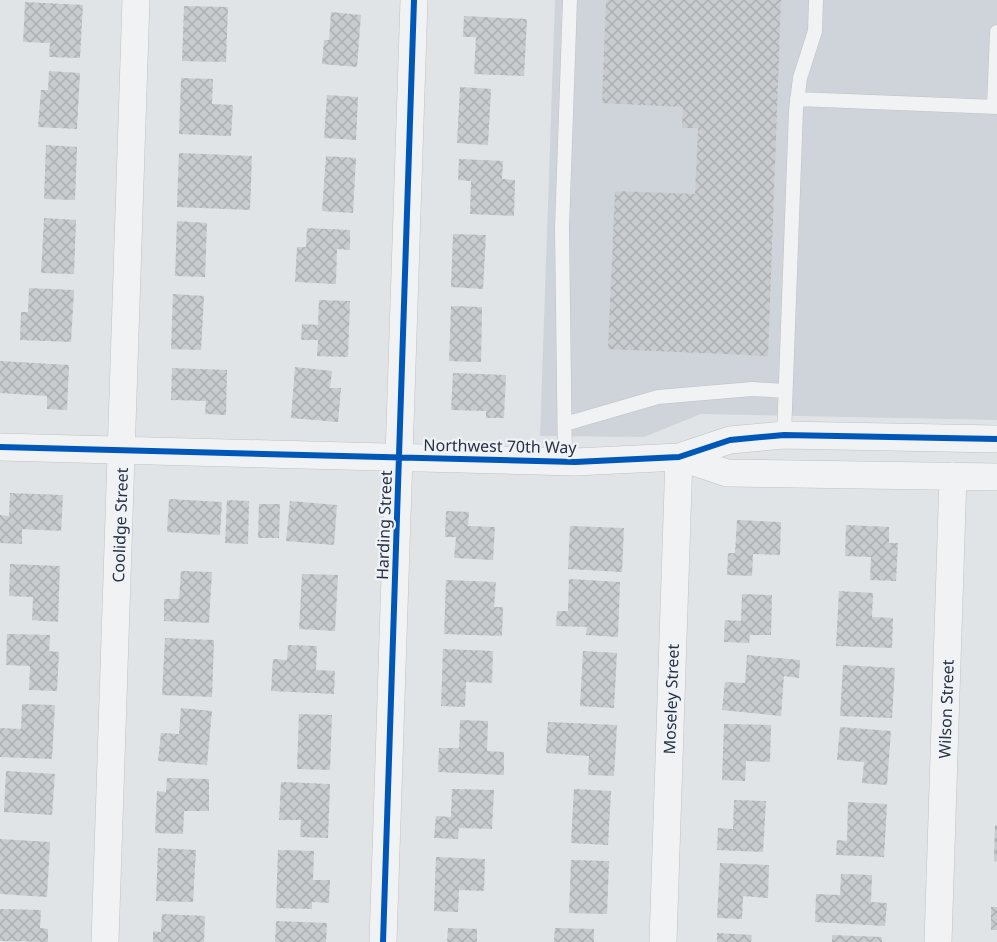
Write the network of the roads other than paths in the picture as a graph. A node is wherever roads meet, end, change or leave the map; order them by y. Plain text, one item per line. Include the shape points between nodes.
1 (136, 0) edge
2 (414, 0) edge
3 (570, 0) edge
4 (816, 0) edge
5 (997, 32) edge
6 (997, 47) edge
7 (797, 99) junction
8 (995, 107) edge
9 (785, 391) junction
10 (565, 424) junction
11 (784, 435) junction
12 (997, 439) edge
13 (0, 447) edge
14 (123, 451) junction
15 (399, 457) junction
16 (679, 457) junction
17 (566, 461) junction
18 (953, 476) junction
19 (997, 477) edge
20 (105, 942) edge
21 (383, 942) edge
22 (663, 942) edge
23 (938, 942) edge

1 - 14 street, Coolidge Street
2 - 15 street, Harding Street
3 - 10 lane via 562,228
4 - 7 lane via 815,32
5 - 6 lane
6 - 8 lane
7 - 8 lane
7 - 9 lane
9 - 10 lane via 752,389 658,397
9 - 11 lane
10 - 17 lane
11 - 12 street, Northwest 70th Way
11 - 16 street, Northwest 70th Way via 730,440
13 - 14 street, Northwest 70th Way
14 - 15 street, Northwest 70th Way
14 - 20 street, Coolidge Street
15 - 17 street, Northwest 70th Way
15 - 21 street, Harding Street
16 - 17 street, Northwest 70th Way
16 - 18 street, Northwest 70th Way via 727,473
16 - 22 street, Moseley Street
18 - 19 street, Northwest 70th Way
18 - 23 street, Wilson Street

